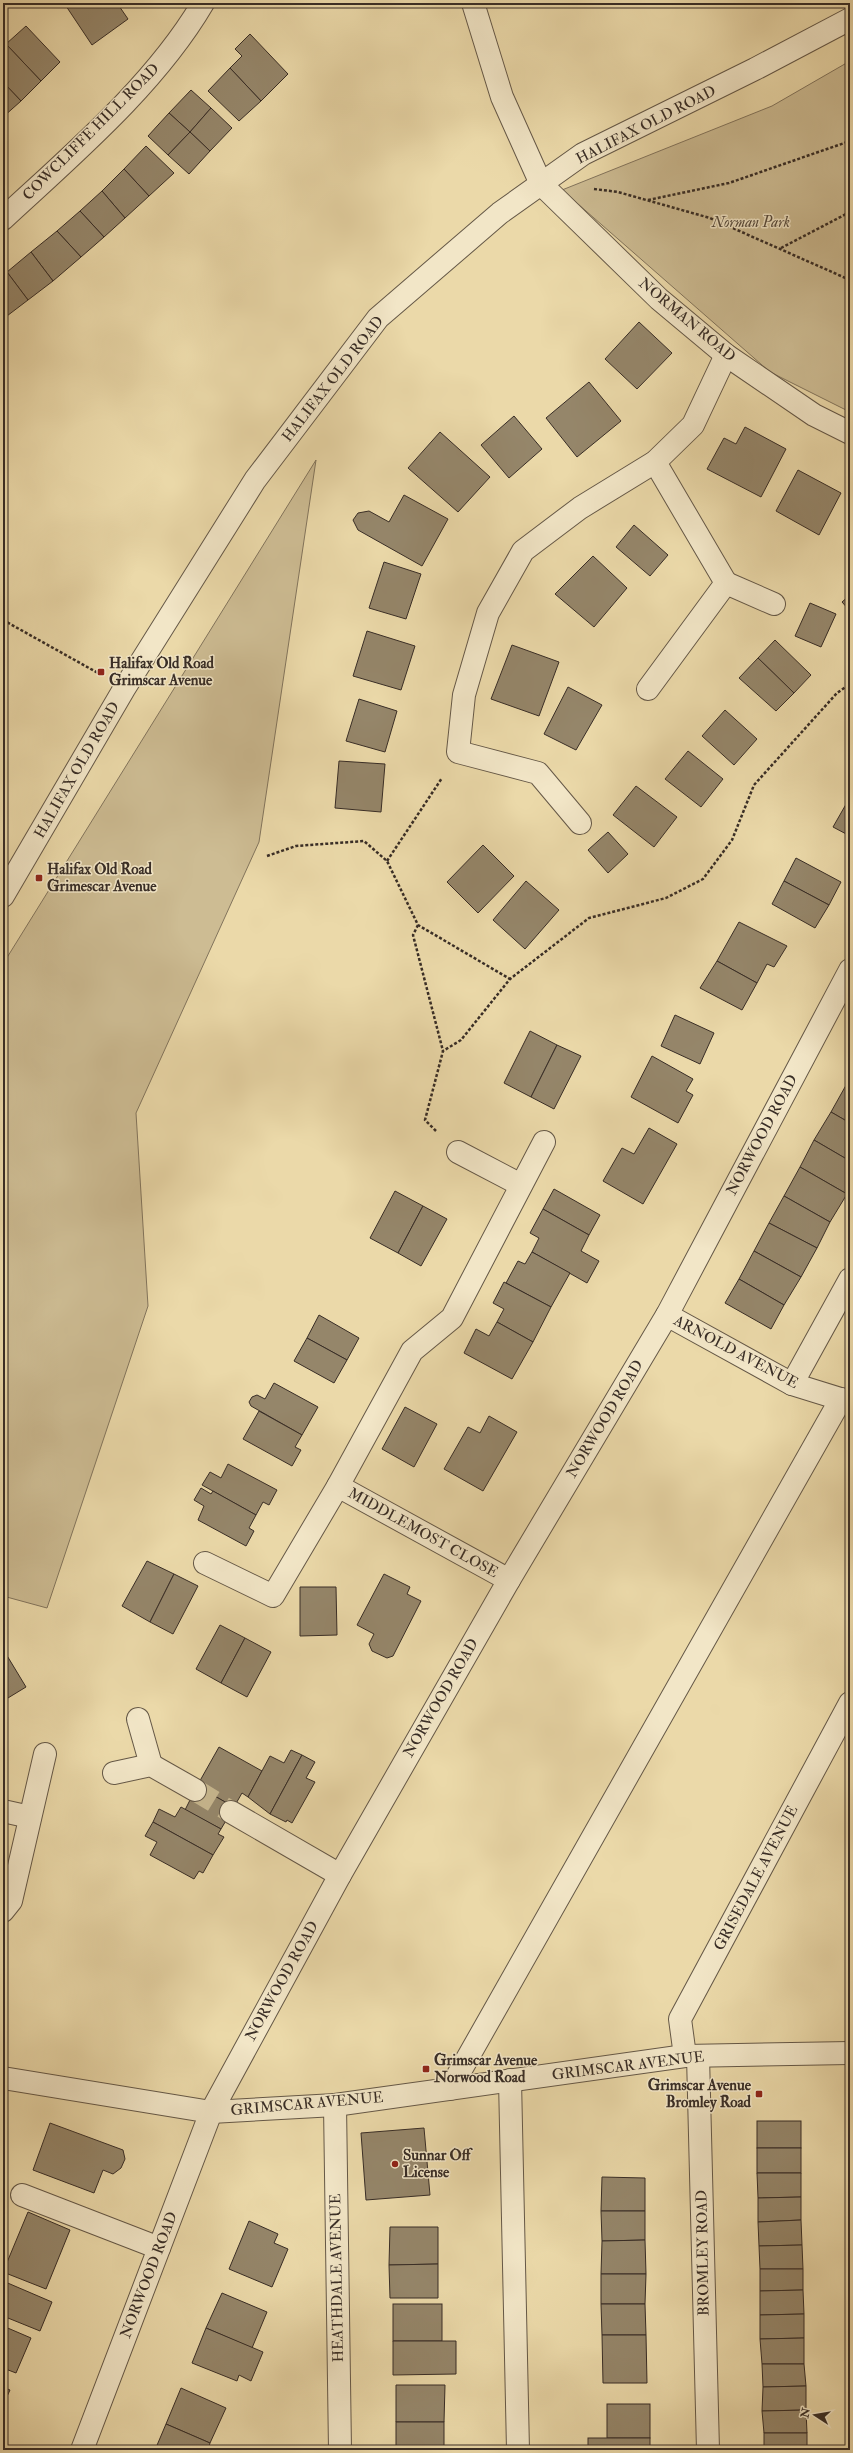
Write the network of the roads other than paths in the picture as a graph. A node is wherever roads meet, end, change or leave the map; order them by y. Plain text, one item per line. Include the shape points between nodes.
1 (203, 3) edge
2 (473, 3) edge
3 (850, 19) edge
4 (541, 184) junction
5 (3, 219) edge
6 (726, 355) junction
7 (850, 433) edge
8 (655, 462) junction
9 (726, 583) junction
10 (774, 604) dead end
11 (648, 689) dead end
12 (580, 823) dead end
13 (3, 896) edge
14 (847, 980) edge
15 (544, 1142) dead end
16 (458, 1152) road end
17 (521, 1185) junction
18 (850, 1279) edge
19 (667, 1315) junction
20 (792, 1384) junction
21 (846, 1401) edge
22 (338, 1486) junction
23 (205, 1563) dead end
24 (509, 1580) junction
25 (850, 1703) edge
26 (138, 1719) dead end
27 (45, 1754) dead end
28 (151, 1765) junction
29 (114, 1773) dead end
30 (195, 1790) tunnel mouth
31 (3, 1811) edge
32 (231, 1812) tunnel mouth
33 (30, 1817) junction
34 (340, 1875) junction
35 (3, 1911) edge
36 (850, 2053) edge
37 (692, 2056) junction
38 (3, 2078) edge
39 (510, 2080) junction
40 (450, 2089) junction
41 (335, 2105) junction
42 (211, 2112) junction
43 (22, 2195) dead end
44 (159, 2248) junction
45 (82, 2450) edge
46 (340, 2450) edge
47 (518, 2450) edge
48 (708, 2450) edge

1 - 5 street, COWCLIFFE HILL ROAD via 156,70 70,158
2 - 4 street via 502,97
3 - 4 street, HALIFAX OLD ROAD via 583,154
4 - 6 street, NORMAN ROAD via 659,298
4 - 13 street, HALIFAX OLD ROAD via 500,213 378,318 338,369 255,480 190,581
6 - 7 street, NORMAN ROAD via 814,415
6 - 8 street via 693,425
8 - 9 street
8 - 12 street via 580,508 523,551 488,614 464,695 458,752 538,773
9 - 10 street
9 - 11 street
14 - 19 street, NORWOOD ROAD
15 - 17 street, MIDDLEMOST CLOSE
16 - 17 street
17 - 22 street, MIDDLEMOST CLOSE via 452,1318 412,1351
18 - 20 street
19 - 20 street, ARNOLD AVENUE
19 - 24 street, NORWOOD ROAD
20 - 21 street, ARNOLD AVENUE
21 - 40 street
22 - 23 street, MIDDLEMOST CLOSE via 273,1596
22 - 24 street, MIDDLEMOST CLOSE
24 - 34 street, NORWOOD ROAD
25 - 37 street, GRISEDALE AVENUE via 680,2019
26 - 28 street
27 - 33 street
28 - 29 street
28 - 30 street
31 - 33 street
32 - 34 street
33 - 35 street via 11,1902
34 - 42 street, NORWOOD ROAD
36 - 37 street, GRIMSCAR AVENUE
37 - 39 street, GRIMSCAR AVENUE
37 - 48 street, BROMLEY ROAD
38 - 42 street, GRIMSCAR AVENUE
39 - 40 street, GRIMSCAR AVENUE
39 - 47 street
40 - 41 street, GRIMSCAR AVENUE
41 - 42 street, GRIMSCAR AVENUE
41 - 46 street, HEATHDALE AVENUE
42 - 44 street, NORWOOD ROAD
43 - 44 street
44 - 45 street, NORWOOD ROAD

